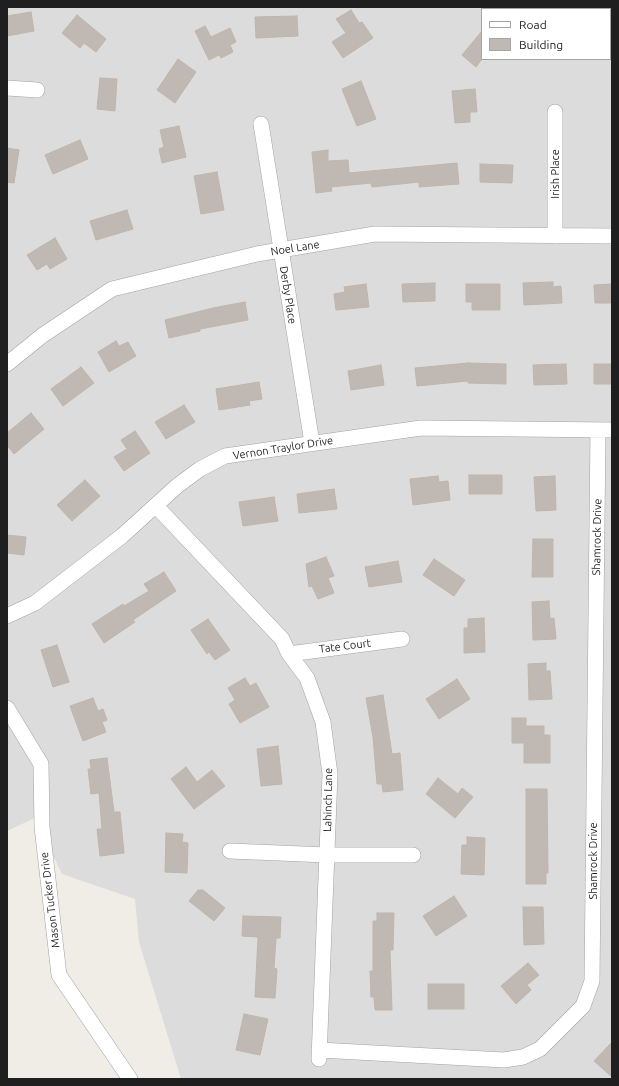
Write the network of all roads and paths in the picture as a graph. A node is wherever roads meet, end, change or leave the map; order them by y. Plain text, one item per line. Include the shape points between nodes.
1 (7, 88) edge
2 (37, 90) dead end
3 (555, 112) dead end
4 (261, 124) dead end
5 (555, 236) junction
6 (612, 236) edge
7 (280, 250) junction
8 (7, 364) edge
9 (605, 430) edge
10 (312, 443) junction
11 (156, 506) junction
12 (7, 616) edge
13 (402, 639) dead end
14 (289, 654) junction
15 (7, 708) edge
16 (230, 851) dead end
17 (327, 855) junction
18 (413, 855) dead end
19 (319, 1054) joint
20 (130, 1079) edge

1 - 2 street
3 - 5 street, Irish Place
4 - 7 street, Derby Place
5 - 6 street, Noel Lane
5 - 7 street, Noel Lane via 375,234
7 - 8 street, Noel Lane via 112,289 43,335
7 - 10 street, Derby Place
9 - 10 street, Vernon Traylor Drive via 421,428
9 - 19 street, Shamrock Drive via 592,981 583,1006 540,1049 523,1057 504,1060
10 - 11 street, Vernon Traylor Drive via 225,456 200,469
11 - 12 street, Vernon Traylor Drive via 122,536 35,603
11 - 14 street, Lahinch Lane via 282,639
13 - 14 street, Tate Court
14 - 17 street, Lahinch Lane via 307,678 323,722 330,774
15 - 20 street, Mason Tucker Drive via 40,764 42,826 59,976
16 - 17 street
17 - 18 street
17 - 19 street, Lahinch Lane

